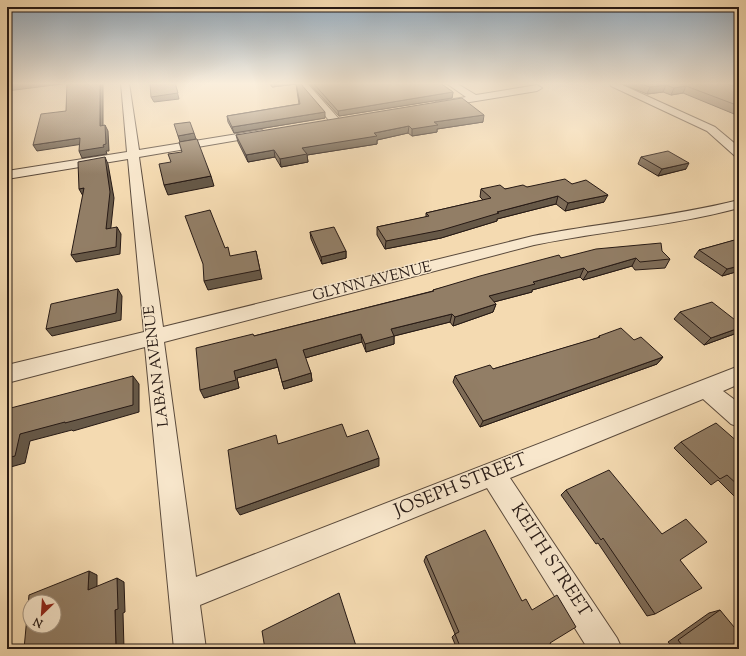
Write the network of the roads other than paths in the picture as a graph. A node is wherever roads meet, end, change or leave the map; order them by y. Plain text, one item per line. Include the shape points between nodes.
1 (128, 114) edge
2 (332, 114) edge
3 (678, 114) edge
4 (320, 124) edge
5 (273, 131) edge
6 (739, 153) edge
7 (133, 154) junction
8 (7, 175) edge
9 (739, 204) edge
10 (153, 337) junction
11 (7, 374) edge
12 (739, 375) edge
13 (705, 388) junction
14 (739, 417) edge
15 (493, 474) junction
16 (184, 597) junction
17 (190, 649) edge
18 (606, 649) edge

1 - 7 street, LABAN AVENUE
2 - 4 street via 339,121
3 - 6 street via 711,129
5 - 7 street
7 - 8 street
7 - 10 street, LABAN AVENUE
9 - 10 street, GLYNN AVENUE via 712,211 533,241
10 - 11 street, GLYNN AVENUE
10 - 16 street, LABAN AVENUE
12 - 13 street, JOSEPH STREET
13 - 14 street
13 - 15 street, JOSEPH STREET
15 - 16 street, JOSEPH STREET
15 - 18 street, KEITH STREET
16 - 17 street, LABAN AVENUE

